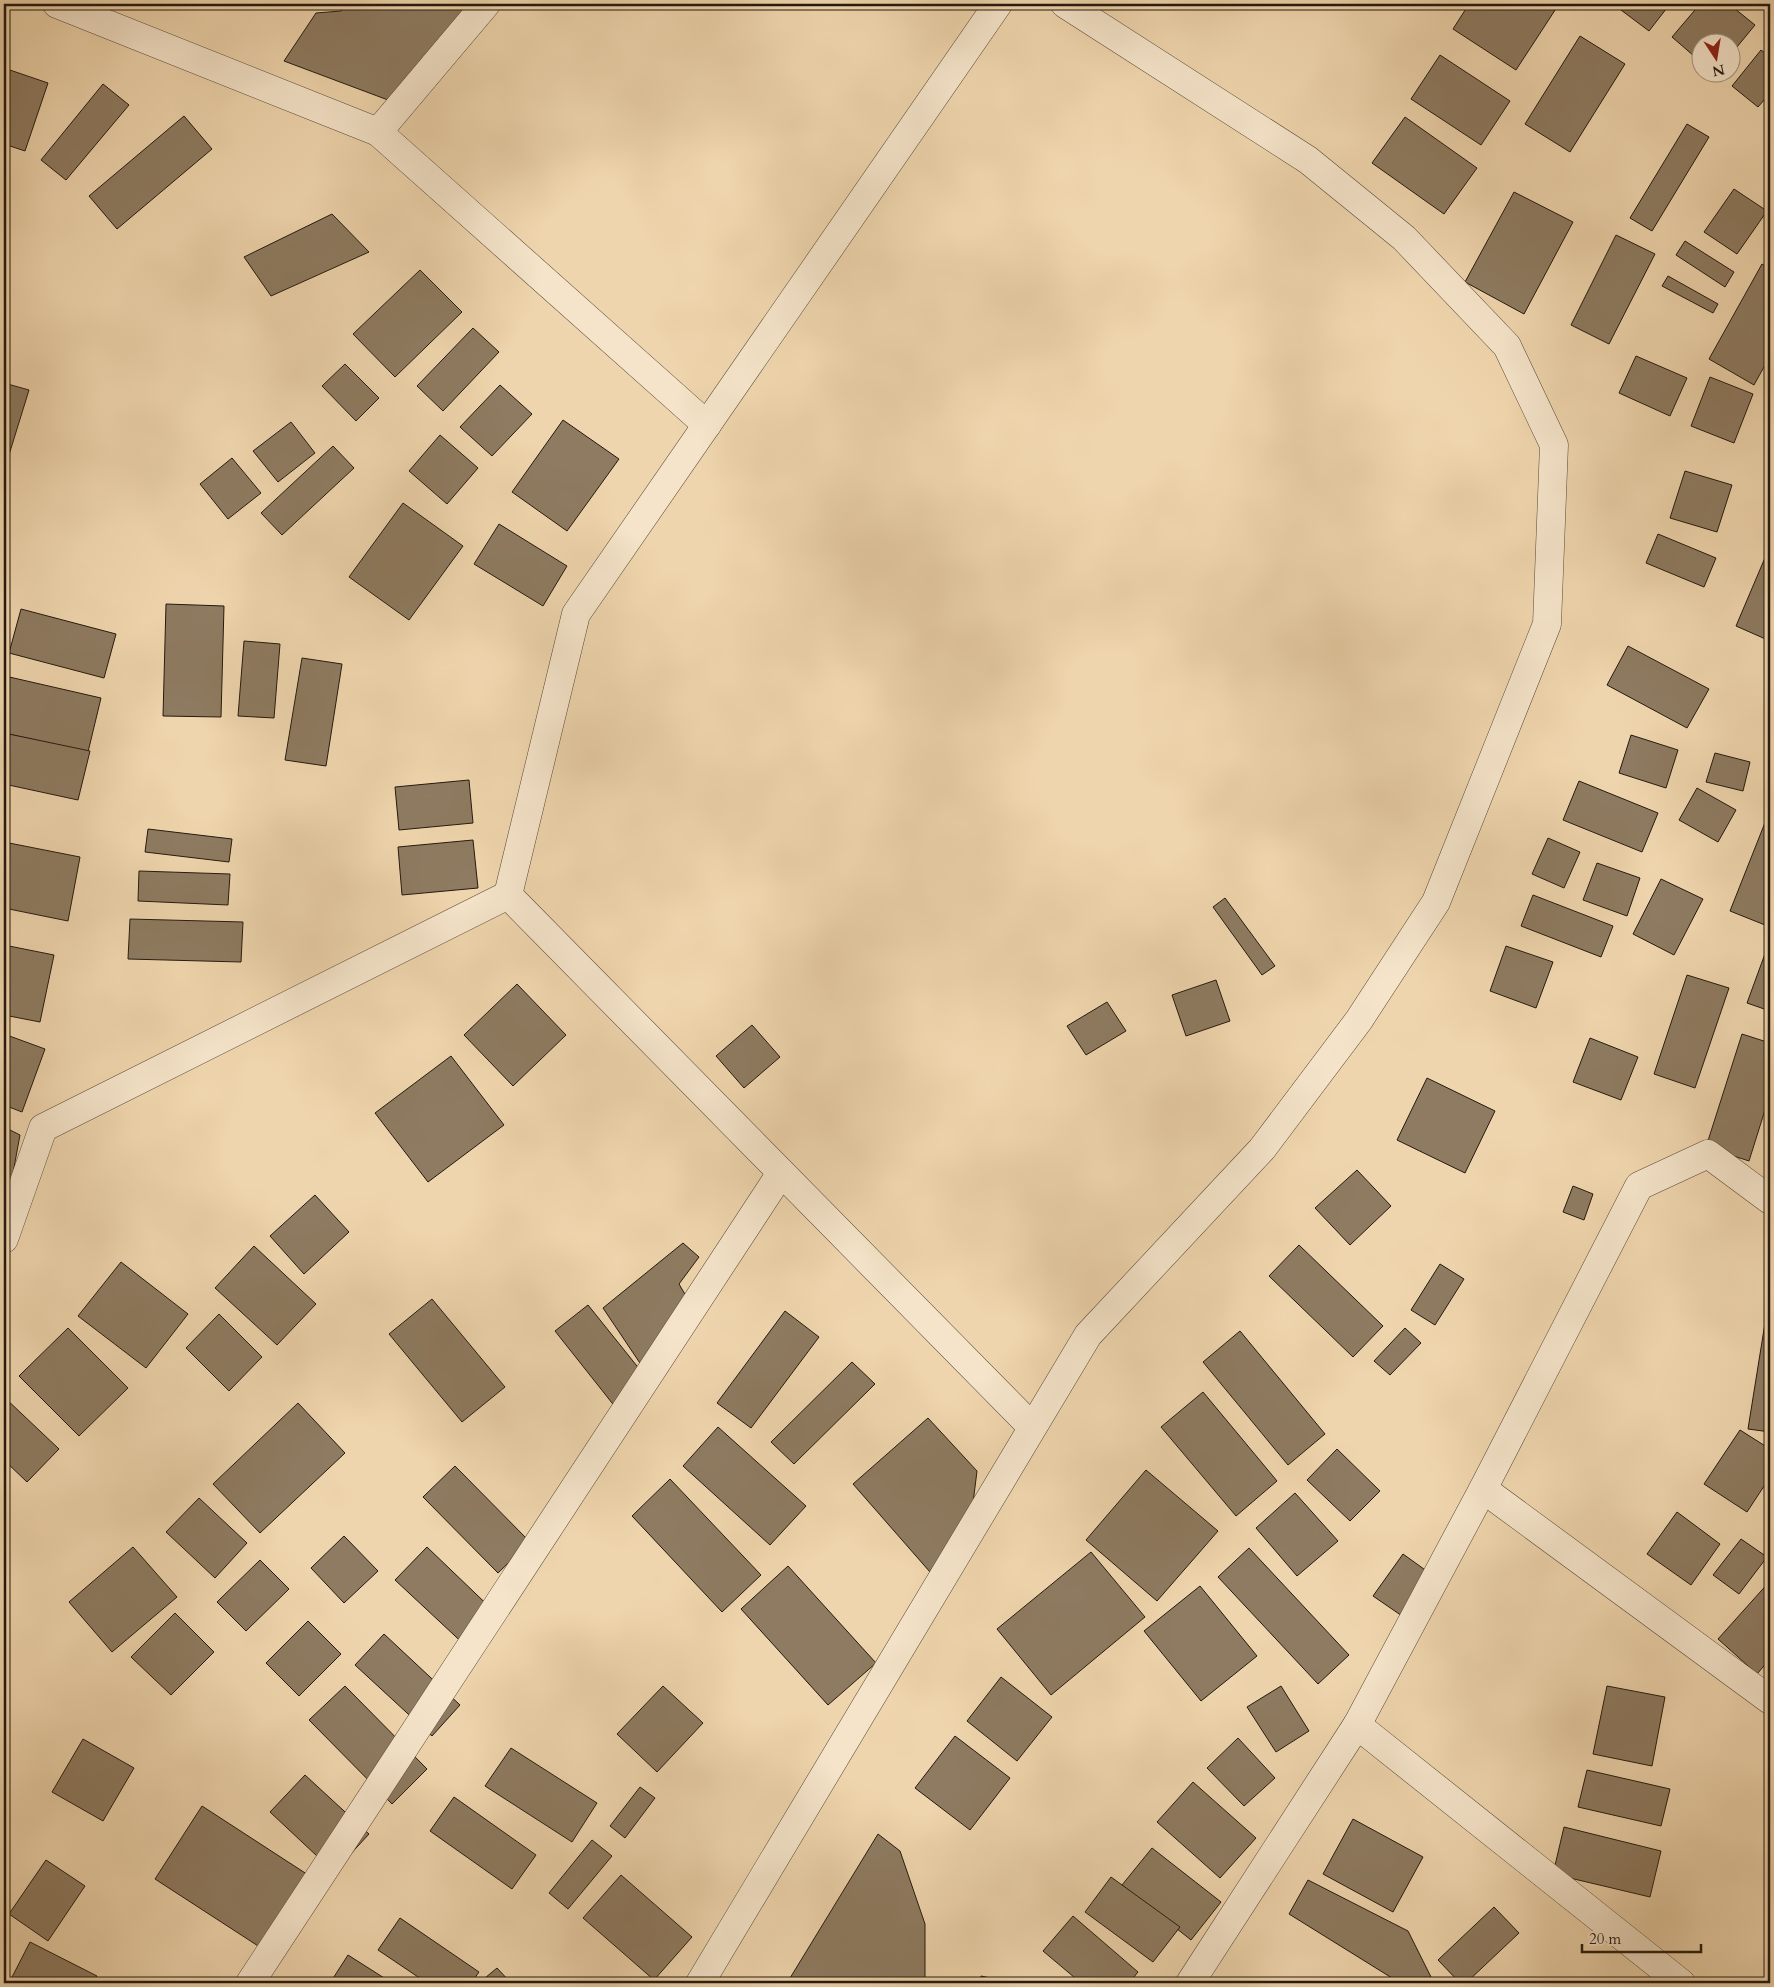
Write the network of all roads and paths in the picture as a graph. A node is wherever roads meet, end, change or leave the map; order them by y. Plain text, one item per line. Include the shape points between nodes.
1 (57, 4) edge
2 (486, 4) edge
3 (998, 4) edge
4 (1065, 4) edge
5 (378, 132) junction
6 (707, 426) junction
7 (508, 895) junction
8 (781, 1173) junction
9 (1770, 1200) edge
10 (4, 1239) edge
11 (1032, 1427) junction
12 (1483, 1489) junction
13 (1770, 1700) edge
14 (1357, 1725) junction
15 (250, 1983) edge
16 (700, 1983) edge
17 (1190, 1983) edge
18 (1681, 1983) edge

1 - 5 street
2 - 5 street
3 - 6 street
4 - 11 street via 1308,160 1404,238 1507,346 1554,445 1547,624 1436,902 1359,1020 1262,1149 1088,1335
5 - 6 street
6 - 7 street via 576,614
7 - 8 street
7 - 10 street via 43,1128
8 - 11 street
8 - 15 street
9 - 12 street via 1708,1154 1639,1186
11 - 16 street
12 - 13 street
12 - 14 street
14 - 17 street
14 - 18 street

